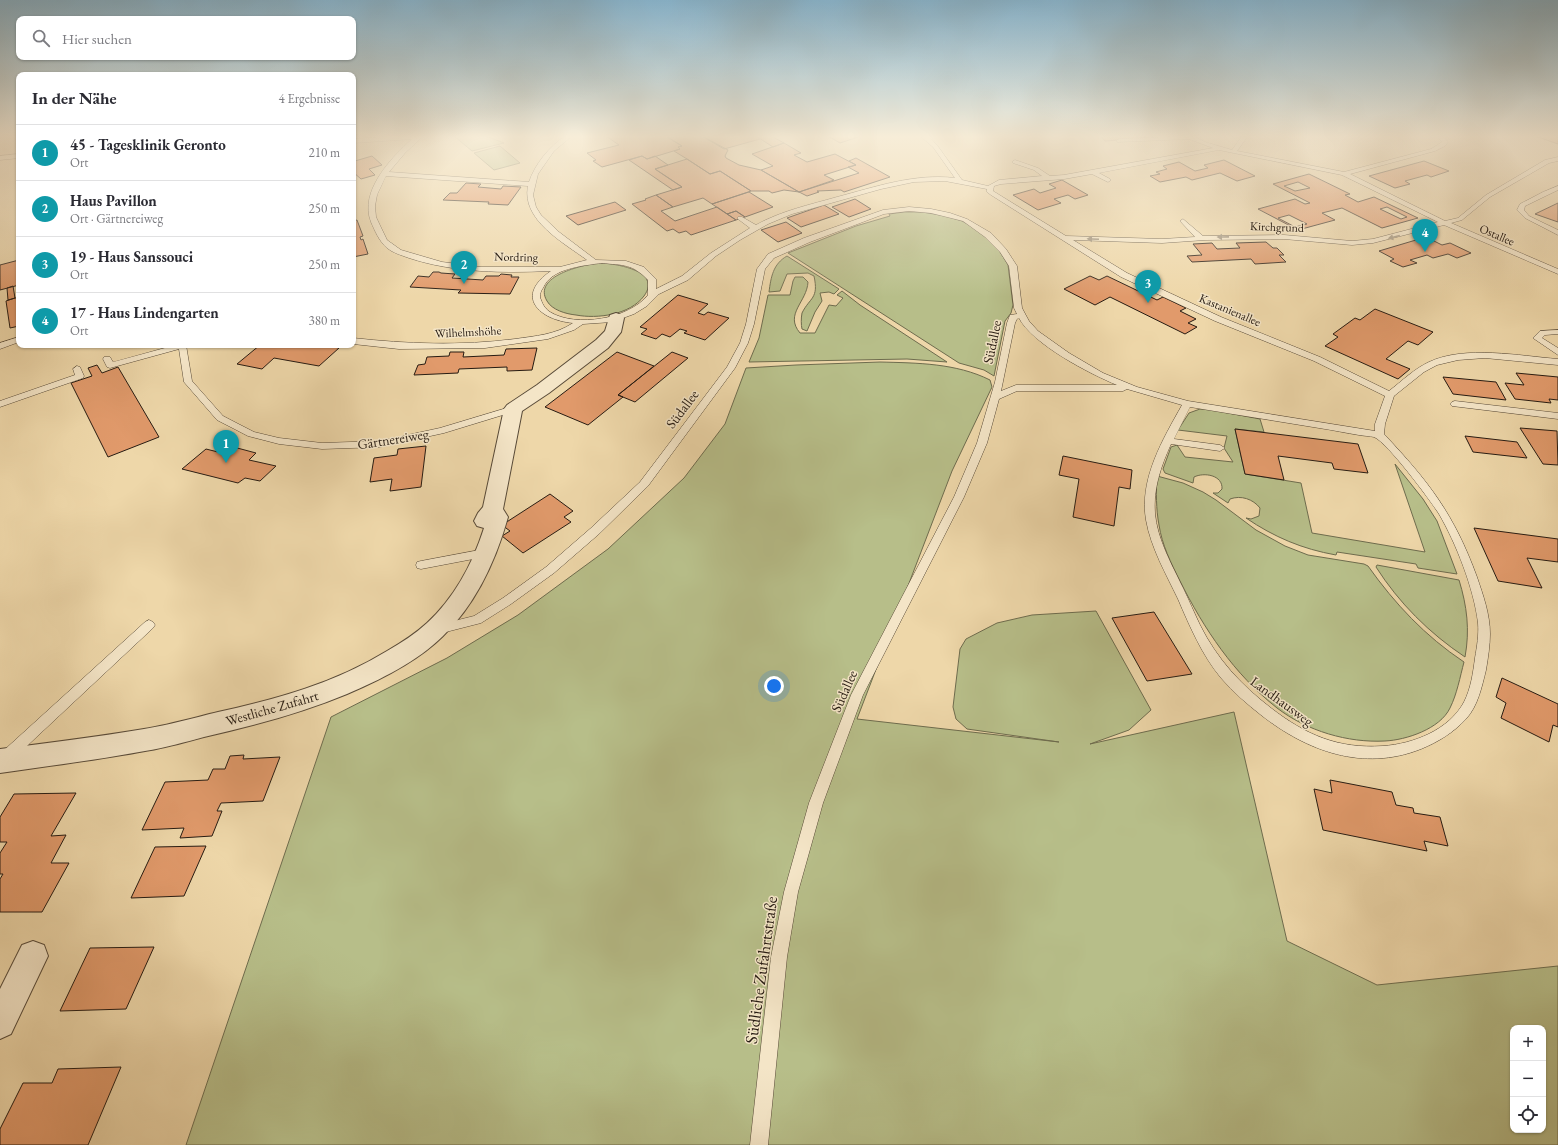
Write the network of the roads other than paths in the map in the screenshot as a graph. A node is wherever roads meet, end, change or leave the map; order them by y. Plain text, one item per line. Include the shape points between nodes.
1 (377, 189) edge
2 (531, 189) edge
3 (873, 189) edge
4 (990, 189) edge
5 (1375, 189) edge
6 (1499, 189) edge
7 (1553, 189) edge
8 (1026, 203) dead end
9 (1014, 206) junction
10 (740, 218) dead end
11 (1183, 221) dead end
12 (1445, 224) junction
13 (756, 228) junction
14 (1558, 233) edge
15 (1066, 238) junction
16 (1201, 238) junction
17 (593, 261) junction
18 (562, 268) junction
19 (1558, 272) edge
20 (652, 295) junction
21 (1020, 315) junction
22 (616, 318) junction
23 (580, 322) junction
24 (1558, 332) edge
25 (16, 340) edge
26 (356, 341) edge
27 (0, 346) edge
28 (171, 348) edge
29 (182, 348) edge
30 (1558, 352) edge
31 (107, 359) dead end
32 (1558, 362) edge
33 (77, 369) dead end
34 (1134, 389) junction
35 (1390, 395) junction
36 (996, 397) junction
37 (0, 404) edge
38 (1187, 404) junction
39 (1455, 404) dead end
40 (513, 409) junction
41 (1558, 416) edge
42 (1379, 435) junction
43 (1168, 441) junction
44 (1220, 448) dead end
45 (485, 552) junction
46 (421, 565) dead end
47 (149, 625) dead end
48 (435, 630) junction
49 (1, 761) edge
50 (816, 803) joint
51 (33, 956) dead end
52 (0, 1023) edge
53 (759, 1145) edge

1 - 18 lane, Nordring via 372,213 378,231 392,249 420,260 443,265 506,269
2 - 17 lane via 530,200 542,220
3 - 13 lane via 796,210
4 - 9 lane, Kirchgrund via 990,192
5 - 12 lane, Ostallee
6 - 12 lane, Kirchgrund via 1460,219
7 - 14 lane via 1522,205 1520,210 1527,217
8 - 9 lane
9 - 15 lane, Kirchgrund
10 - 13 lane
11 - 16 lane
12 -> 16 lane, Kirchgrund via 1359,243 1284,236
12 - 19 lane, Ostallee
13 - 20 lane via 720,250 682,280
16 -> 15 lane, Kirchgrund via 1162,241
15 - 35 lane, Kastanienallee via 1108,266 1160,292 1218,319 1317,359
17 - 18 lane
17 - 20 lane via 619,262 646,271 653,280
18 - 23 lane via 540,284 536,299 541,308 552,315
20 - 22 lane via 638,309
21 - 34 lane via 1035,333 1066,355 1100,375
21 - 36 lane, Südallee via 1014,317 1011,323
21 - 48 lane, Südallee via 1013,266 1003,251 988,235 965,220 950,215 909,209 883,212 776,253 761,269 750,324 744,343 731,368 644,484 595,531 507,601 477,620
22 - 23 lane
22 - 40 street, Gärtnereiweg via 613,332 602,344
23 - 26 lane, Wilhelmshöhe via 548,337 485,345 399,346
24 - 30 lane via 1543,333 1537,338
25 - 27 lane
28 - 31 lane via 110,365
29 - 40 lane, Gärtnereiweg via 188,382 220,418 251,434 279,441 322,446 380,444 441,432
32 - 35 lane via 1490,355 1458,357 1434,363 1421,370
33 - 37 lane via 80,376
34 - 36 lane via 1016,388
34 - 38 lane
35 - 42 lane
36 - 50 lane, Südallee via 982,443 959,497 857,695
38 - 42 lane
38 - 43 lane, Landhausweg
39 - 41 lane
40 - 45 street, Westliche Zufahrt via 494,510 498,517
42 - 43 lane, Landhausweg via 1409,467 1443,512 1463,551 1478,596 1484,631 1480,670 1473,697 1462,715 1438,735 1405,750 1370,753 1340,750 1309,740 1276,719 1235,686 1211,657 1170,570 1150,513 1154,473
43 - 44 lane
45 - 46 lane
45 - 48 street, Westliche Zufahrt via 475,576 459,602
47 - 49 lane
48 - 49 street, Westliche Zufahrt via 371,673 286,706 145,740
50 - 53 lane, Südliche Zufahrtstraße via 791,892 779,957
51 - 52 street

